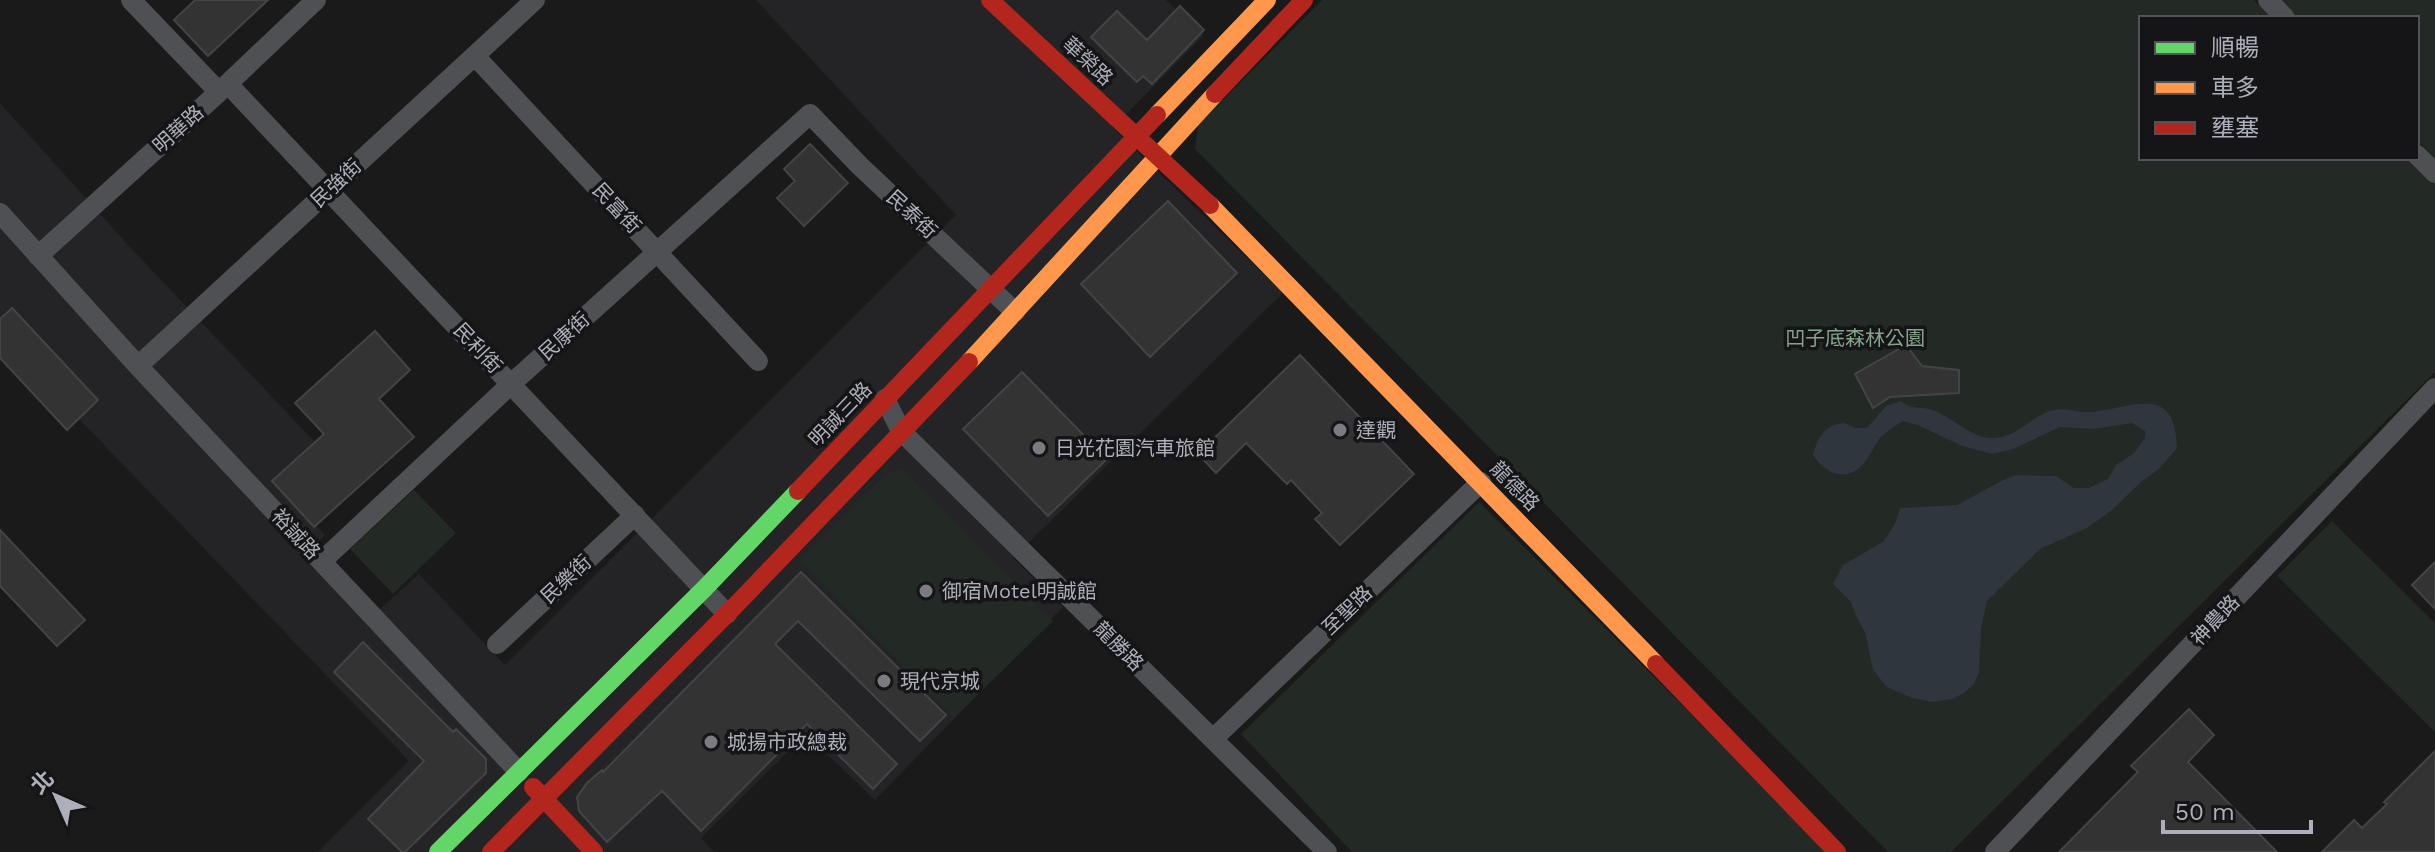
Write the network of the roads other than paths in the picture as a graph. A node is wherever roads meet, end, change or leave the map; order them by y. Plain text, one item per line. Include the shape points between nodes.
1 (131, 0) edge
2 (316, 0) edge
3 (535, 0) edge
4 (990, 0) edge
5 (1267, 0) edge
6 (1304, 0) edge
7 (2268, 0) edge
8 (2283, 16) edge
9 (475, 56) junction
10 (224, 88) junction
11 (810, 114) joint
12 (1136, 135) junction
13 (1157, 154) junction
14 (2419, 157) edge
15 (2435, 173) edge
16 (329, 190) junction
17 (0, 213) edge
18 (657, 252) junction
19 (38, 256) junction
20 (992, 290) junction
21 (1015, 312) junction
22 (758, 361) dead end
23 (138, 366) junction
24 (511, 384) junction
25 (2435, 388) edge
26 (885, 399) junction
27 (901, 431) junction
28 (1481, 482) junction
29 (635, 515) junction
30 (322, 561) junction
31 (704, 589) junction
32 (727, 614) junction
33 (497, 644) dead end
34 (1213, 739) junction
35 (519, 772) junction
36 (545, 799) junction
37 (438, 852) edge
38 (491, 852) edge
39 (594, 852) edge
40 (1327, 852) edge
41 (1837, 852) edge
42 (1995, 852) edge

1 - 10 street, 民利街
2 - 10 street, 明華路
3 - 9 street, 民強街
4 - 12 street, 華榮路
5 - 12 street, 明誠三路
6 - 13 street
7 - 8 street
9 - 16 street, 民強街
9 - 18 street, 民富街
10 - 16 street, 民利街
10 - 19 street, 明華路
11 - 18 street, 民康街
11 - 20 street, 民泰街
12 - 13 street, 華榮路
12 - 20 street, 明誠三路
13 - 21 street
13 - 28 street, 龍德路
14 - 15 street
16 - 23 street, 民強街
16 - 24 street, 民利街
17 - 19 street, 裕誠路
18 - 22 street, 民富街
18 - 24 street, 民康街
19 - 23 street, 裕誠路
20 - 21 street, 民泰街
20 - 26 street, 明誠三路
21 - 27 street
23 - 30 street, 裕誠路
24 - 29 street, 民利街
24 - 30 street, 民康街
25 - 42 street, 神農路
26 - 27 street, 龍勝路
26 - 31 street, 明誠三路
27 - 32 street
27 - 34 street, 龍勝路
28 - 34 street, 至聖路
28 - 41 street, 龍德路
29 - 31 street, 民利街
29 - 33 street, 民樂街
30 - 35 street, 裕誠路
31 - 32 street, 民利街
31 - 35 street, 明誠三路
32 - 36 street
34 - 40 street, 龍勝路
35 - 36 street, 裕誠路
35 - 37 street, 明誠三路
36 - 38 street
36 - 39 street, 裕誠路

